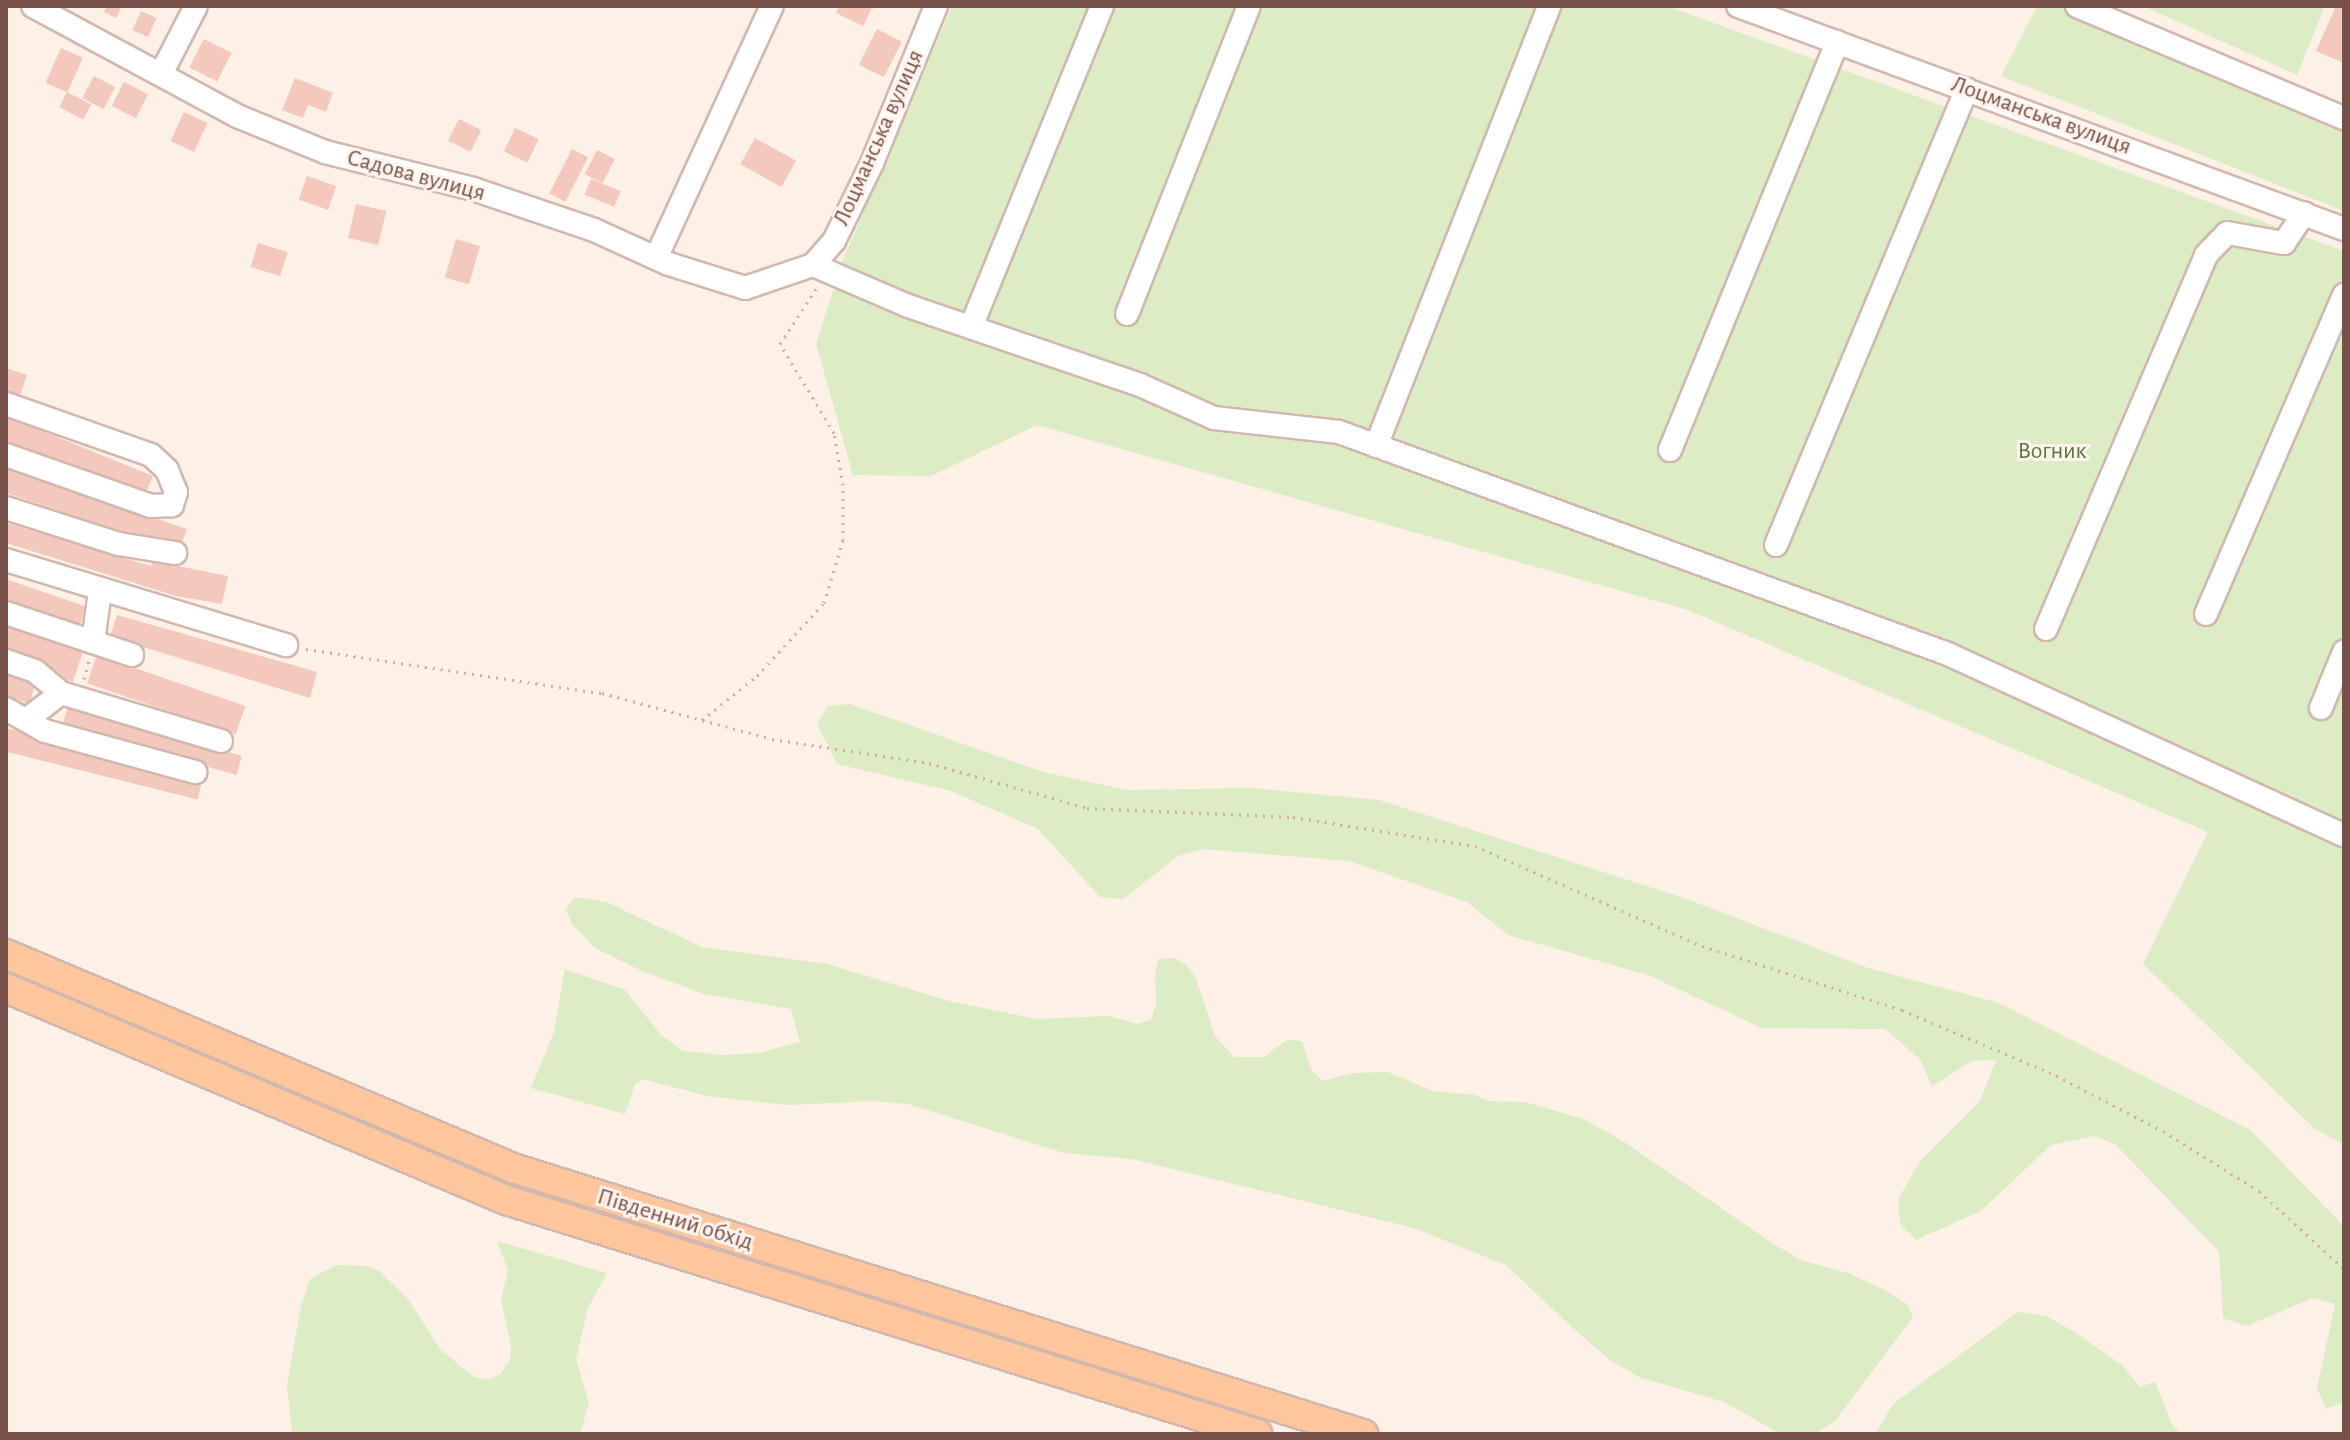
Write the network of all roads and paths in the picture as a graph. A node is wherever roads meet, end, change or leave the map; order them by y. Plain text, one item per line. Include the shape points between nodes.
1 (33, 6) edge
2 (196, 6) edge
3 (772, 6) edge
4 (936, 6) edge
5 (1102, 6) edge
6 (1249, 6) edge
7 (1549, 6) edge
8 (1738, 6) edge
9 (2077, 6) edge
10 (1837, 42) junction
11 (162, 72) junction
12 (1967, 89) junction
13 (2344, 118) edge
14 (2304, 213) junction
15 (2344, 229) edge
16 (656, 258) junction
17 (820, 268) junction
18 (2344, 295) edge
19 (1127, 314) dead end
20 (971, 327) junction
21 (6, 404) edge
22 (1376, 446) junction
23 (1670, 450) dead end
24 (6, 455) edge
25 (6, 508) edge
26 (1776, 545) dead end
27 (175, 553) dead end
28 (6, 560) edge
29 (100, 591) junction
30 (6, 613) edge
31 (2206, 614) dead end
32 (2046, 629) dead end
33 (93, 642) junction
34 (286, 645) joint
35 (2344, 652) edge
36 (132, 655) dead end
37 (6, 661) edge
38 (70, 696) junction
39 (2321, 708) dead end
40 (6, 709) edge
41 (26, 720) junction
42 (702, 720) junction
43 (221, 741) dead end
44 (195, 772) dead end
45 (2344, 835) edge
46 (6, 954) edge
47 (6, 988) edge
48 (2344, 1269) edge
49 (1257, 1434) edge
50 (1363, 1434) edge

1 - 11 street, Садова вулиця
2 - 11 street
3 - 16 street
4 - 17 street, Лоцманська вулиця via 872,163
5 - 20 street
6 - 19 street
7 - 22 street
8 - 10 street, Лоцманська вулиця
9 - 13 street
10 - 12 street, Лоцманська вулиця
10 - 23 street
11 - 16 street, Садова вулиця via 237,116 325,152 473,189 594,230
12 - 14 street, Лоцманська вулиця
12 - 26 street
14 - 15 street, Лоцманська вулиця
14 - 32 street via 2284,243 2227,233 2206,255
16 - 17 street, Садова вулиця via 745,288
17 - 20 street
17 - 42 path via 780,344 834,433 843,485 843,540 824,603 757,676
18 - 31 street
20 - 22 street via 1140,385 1214,418 1339,432
21 - 24 street via 151,455 167,470 176,492 172,505 151,506
22 - 45 street via 1948,654
25 - 27 street via 119,544
28 - 29 street
29 - 33 street
29 - 34 street
30 - 33 street
33 - 36 street
33 - 38 path
34 - 42 path via 602,693
35 - 39 street
37 - 38 street via 35,671
38 - 41 street
38 - 43 street
40 - 41 street
41 - 44 street via 45,731
42 - 48 path via 772,739 929,763 1087,808 1293,817 1475,846 1702,946 1902,1010 2049,1072 2163,1131 2259,1191
46 - 50 main road, Південний обхід via 513,1168
47 - 49 main road, Південний обхід via 506,1200

